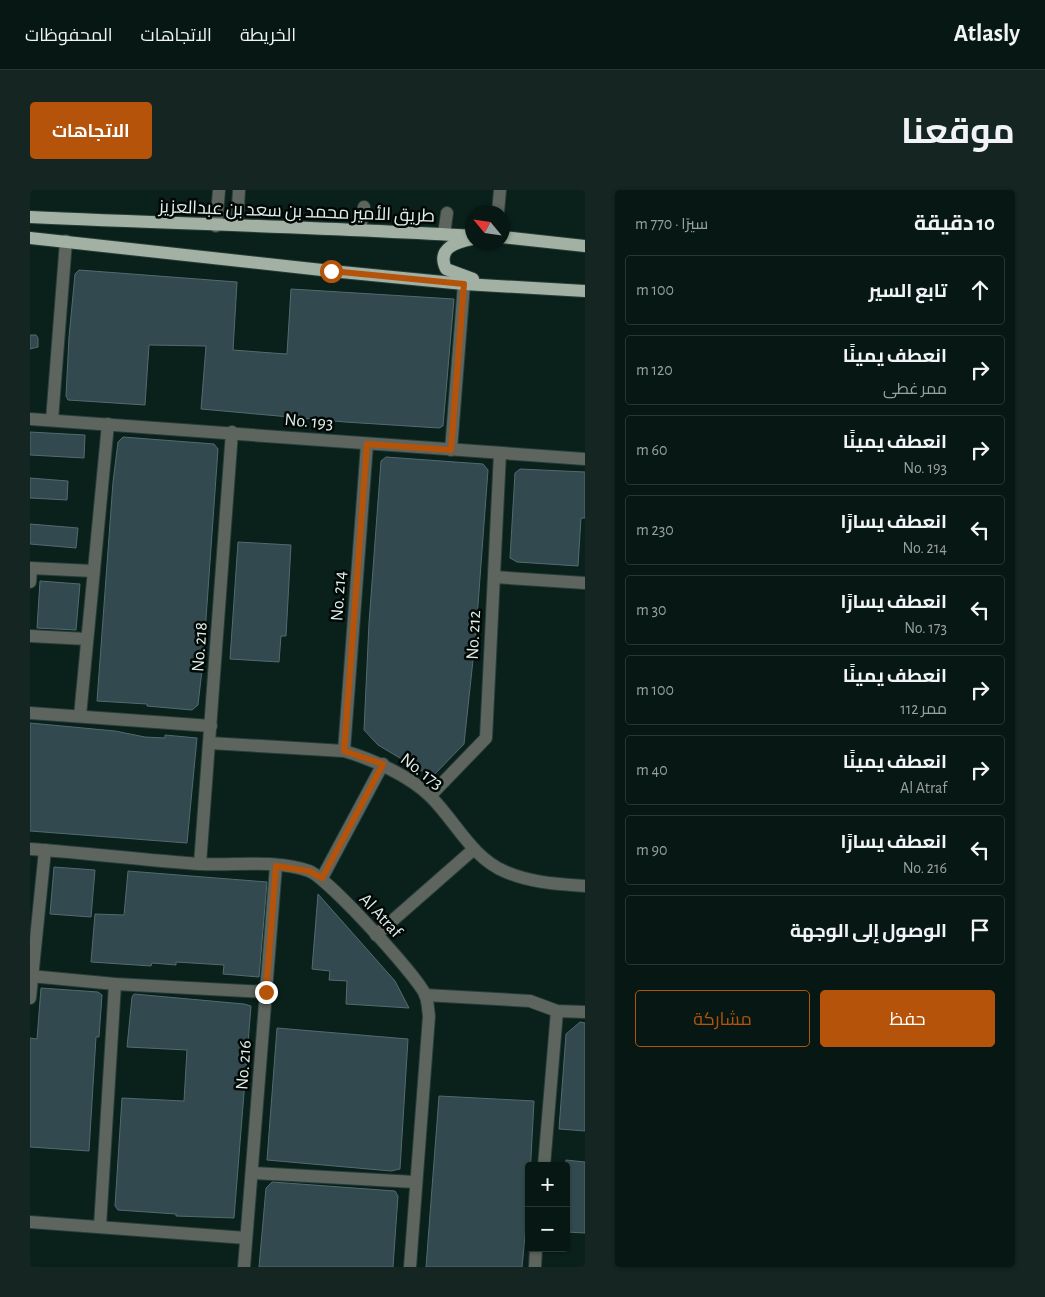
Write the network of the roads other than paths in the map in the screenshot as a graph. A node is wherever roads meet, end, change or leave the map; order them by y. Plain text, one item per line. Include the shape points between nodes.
1 (219, 190) edge
2 (239, 190) edge
3 (500, 190) edge
4 (499, 205) edge
5 (364, 207) dead end
6 (447, 213) dead end
7 (30, 217) edge
8 (237, 225) junction
9 (216, 226) junction
10 (360, 230) junction
11 (444, 234) junction
12 (465, 236) edge
13 (30, 238) edge
14 (510, 239) edge
15 (66, 241) junction
16 (465, 241) edge
17 (585, 246) edge
18 (464, 284) junction
19 (498, 286) junction
20 (585, 291) edge
21 (30, 419) edge
22 (52, 420) junction
23 (108, 424) junction
24 (232, 432) junction
25 (367, 444) junction
26 (451, 450) junction
27 (500, 453) junction
28 (585, 459) edge
29 (31, 568) edge
30 (93, 571) junction
31 (494, 577) junction
32 (30, 582) edge
33 (585, 583) edge
34 (30, 636) edge
35 (86, 639) junction
36 (30, 713) edge
37 (80, 716) junction
38 (211, 726) junction
39 (210, 742) junction
40 (344, 751) junction
41 (383, 764) junction
42 (430, 796) junction
43 (30, 849) edge
44 (474, 849) junction
45 (45, 850) junction
46 (200, 864) junction
47 (276, 866) junction
48 (322, 878) junction
49 (585, 886) edge
50 (376, 934) junction
51 (31, 976) edge
52 (116, 984) junction
53 (266, 992) junction
54 (425, 995) junction
55 (30, 998) edge
56 (557, 1011) junction
57 (585, 1012) edge
58 (544, 1162) edge
59 (253, 1172) junction
60 (415, 1182) junction
61 (30, 1222) edge
62 (100, 1226) junction
63 (246, 1238) junction
64 (536, 1252) edge
65 (244, 1267) edge
66 (410, 1267) edge
67 (535, 1267) edge

1 - 9 street
2 - 8 street
3 - 4 street
5 - 10 street
6 - 11 street
7 - 9 main road, طريق الأمير محمد بن سعد بن عبدالعزيز
8 - 9 main road, طريق الأمير محمد بن سعد بن عبدالعزيز
8 - 10 main road, طريق الأمير محمد بن سعد بن عبدالعزيز
10 - 11 main road, طريق الأمير محمد بن سعد بن عبدالعزيز
11 - 12 main road, طريق الأمير محمد بن سعد بن عبدالعزيز
13 - 15 main road
14 - 17 main road
15 - 18 main road
15 - 22 street
16 - 19 main road via 448,248 444,258 446,269
18 - 19 main road
18 - 26 street
19 - 20 main road
21 - 22 street, No. 193
22 - 23 street, No. 193
23 - 24 street, No. 193
23 - 30 street
24 - 25 street, No. 193
24 - 38 street, No. 218
25 - 26 street, No. 193
25 - 40 street, No. 214
26 - 27 street, No. 193
27 - 28 street, No. 193
27 - 31 street, No. 212
29 - 30 street
29 - 32 street
30 - 35 street
31 - 33 street
31 - 42 street, No. 212 via 486,738
34 - 35 street
35 - 37 street
36 - 37 street
37 - 38 street
38 - 39 street, No. 218
39 - 40 street, No. 173
39 - 46 street, No. 218
40 - 41 street, No. 173
41 - 42 street, No. 173
41 - 48 street
42 - 44 street, No. 173
43 - 45 street, Al Atraf
44 - 49 street, No. 173 via 505,872 539,883
44 - 50 street
45 - 46 street, Al Atraf
45 - 51 street
46 - 47 street, Al Atraf
47 - 48 street, Al Atraf via 309,871
47 - 53 street, No. 216
48 - 50 street, Al Atraf
50 - 54 street, Al Atraf
51 - 52 street
51 - 55 street
52 - 53 street
52 - 62 street
53 - 59 street, No. 216
54 - 56 street via 530,1001
54 - 60 street, Al Atraf via 429,1016
56 - 57 street
56 - 58 street
59 - 60 street
59 - 63 street, No. 216
60 - 66 street, Al Atraf
61 - 62 street
62 - 63 street
63 - 65 street, No. 216
64 - 67 street

